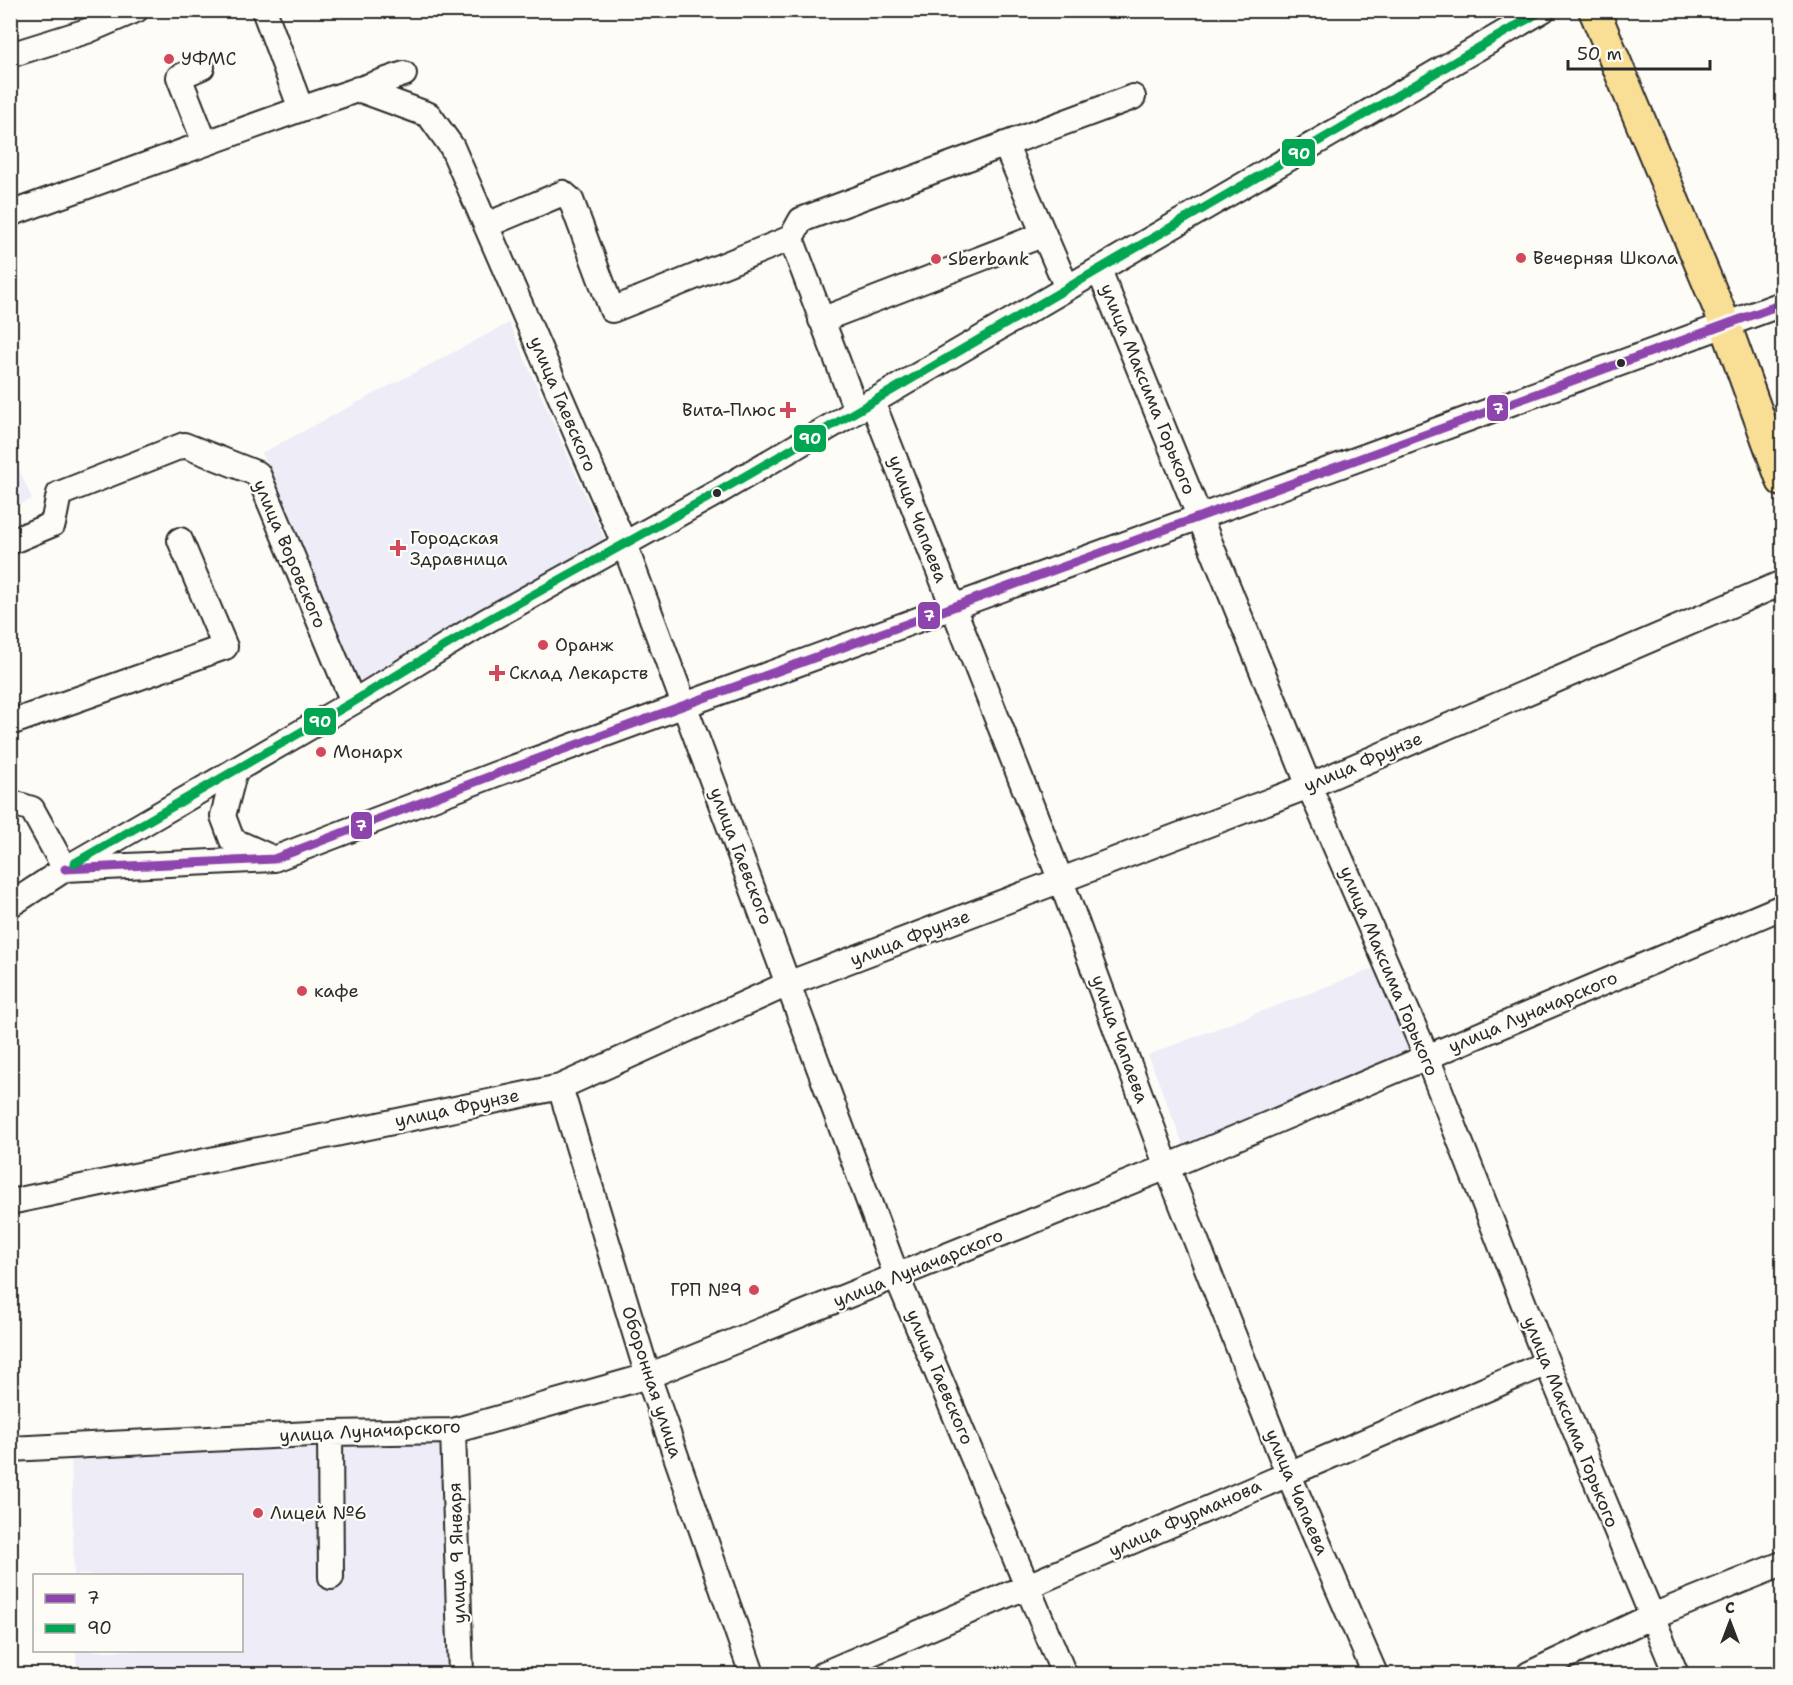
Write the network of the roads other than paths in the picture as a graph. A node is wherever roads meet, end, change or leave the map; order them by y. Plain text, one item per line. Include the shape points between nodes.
1 (136, 10) edge
2 (264, 10) edge
3 (1543, 10) edge
4 (1594, 10) edge
5 (10, 55) edge
6 (202, 67) dead end
7 (404, 74) dead end
8 (358, 89) junction
9 (1133, 97) dead end
10 (301, 108) junction
11 (205, 143) junction
12 (1005, 144) junction
13 (10, 214) edge
14 (487, 225) junction
15 (1042, 235) junction
16 (791, 238) junction
17 (1099, 270) junction
18 (1067, 288) junction
19 (1782, 304) edge
20 (821, 320) junction
21 (1726, 326) junction
22 (864, 405) junction
23 (1782, 481) edge
24 (1200, 517) junction
25 (180, 540) dead end
26 (10, 542) edge
27 (625, 546) junction
28 (1782, 583) edge
29 (952, 607) junction
30 (353, 702) junction
31 (684, 708) junction
32 (10, 723) edge
33 (235, 770) junction
34 (1309, 786) junction
35 (10, 802) edge
36 (274, 859) junction
37 (65, 869) junction
38 (1061, 881) junction
39 (10, 905) edge
40 (1782, 907) edge
41 (790, 983) junction
42 (1427, 1057) junction
43 (560, 1087) junction
44 (1167, 1167) junction
45 (10, 1202) edge
46 (897, 1277) junction
47 (1547, 1364) junction
48 (648, 1376) junction
49 (453, 1431) junction
50 (330, 1433) junction
51 (10, 1449) edge
52 (1288, 1473) junction
53 (1782, 1564) edge
54 (331, 1577) dead end
55 (1027, 1586) junction
56 (1650, 1617) junction
57 (462, 1674) edge
58 (752, 1674) edge
59 (823, 1674) edge
60 (1064, 1674) edge
61 (1375, 1674) edge
62 (1529, 1674) edge
63 (1676, 1674) edge

1 - 5 street via 87,31
2 - 10 street
3 - 17 street
4 - 21 main road
6 - 11 street via 179,77
7 - 8 street
8 - 10 street
8 - 14 street, улица Гаевского via 429,116 452,147
9 - 12 street
10 - 11 street
11 - 13 street
12 - 15 street
12 - 16 street via 801,220
14 - 16 street via 563,193 571,200 612,310
14 - 27 street, улица Гаевского
15 - 18 street
15 - 20 street
16 - 20 street, улица Чапаева
17 - 18 street
17 - 24 street, улица Максима Горького
18 - 22 street
19 - 21 street
20 - 22 street, улица Чапаева
21 - 23 main road
21 - 24 street
22 - 27 street
22 - 29 street, улица Чапаева
24 - 29 street
24 - 34 street, улица Максима Горького
25 - 32 street via 225,646
26 - 30 street, улица Воровского via 54,524 59,494 184,445 258,474
27 - 30 street via 486,621
27 - 31 street, улица Гаевского
28 - 34 street, улица Фрунзе
29 - 31 street
29 - 38 street, улица Чапаева
30 - 33 street
31 - 36 street via 496,774
31 - 41 street, улица Гаевского
33 - 36 street via 223,816 232,840
33 - 37 street
34 - 38 street, улица Фрунзе
34 - 42 street, улица Максима Горького
35 - 37 street via 32,809
36 - 37 street
37 - 39 street
38 - 41 street, улица Фрунзе
38 - 44 street, улица Чапаева
40 - 42 street, улица Луначарского
41 - 43 street, улица Фрунзе
41 - 46 street, улица Гаевского
42 - 44 street, улица Луначарского
42 - 47 street, улица Максима Горького
43 - 45 street, улица Фрунзе
43 - 48 street, Оборонная улица
44 - 46 street, улица Луначарского
44 - 52 street, улица Чапаева
46 - 48 street, улица Луначарского
46 - 55 street, улица Гаевского
47 - 52 street, улица Фурманова
47 - 56 street, улица Максима Горького
48 - 49 street, улица Луначарского
48 - 58 street, Оборонная улица
49 - 50 street, улица Луначарского
49 - 57 street, улица 9 Января
50 - 51 street, улица Луначарского
50 - 54 street
52 - 55 street, улица Фурманова
52 - 61 street, улица Чапаева
53 - 56 street
55 - 59 street, улица Фурманова
55 - 60 street, улица Гаевского
56 - 62 street
56 - 63 street, улица Максима Горького

